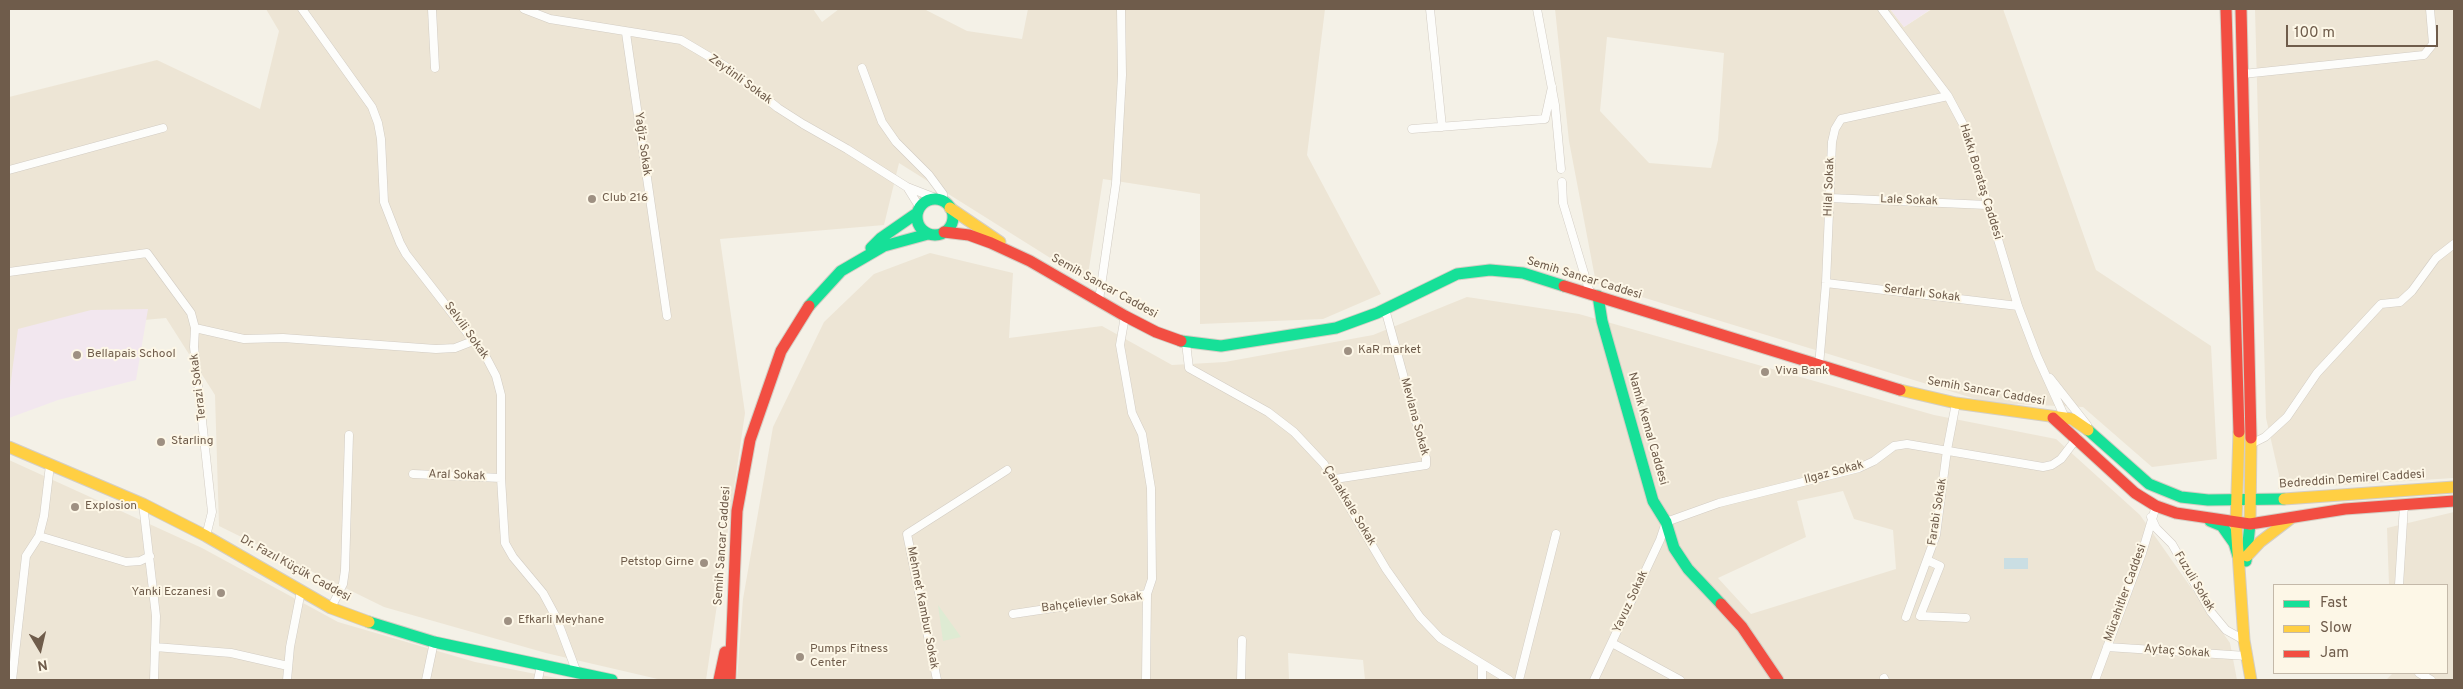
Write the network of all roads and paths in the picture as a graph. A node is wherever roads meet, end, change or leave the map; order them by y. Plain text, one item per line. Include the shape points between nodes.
1 (302, 9) edge
2 (432, 9) edge
3 (524, 9) edge
4 (1121, 9) edge
5 (1430, 9) edge
6 (1537, 9) edge
7 (1882, 9) edge
8 (2226, 9) edge
9 (2241, 9) edge
10 (2430, 9) edge
11 (626, 32) junction
12 (435, 68) dead end
13 (862, 68) dead end
14 (2243, 74) junction
15 (1552, 87) junction
16 (1948, 96) junction
17 (1442, 127) junction
18 (163, 128) dead end
19 (1412, 129) dead end
20 (1561, 169) dead end
21 (9, 170) edge
22 (1562, 182) dead end
23 (908, 187) junction
24 (1830, 198) junction
25 (944, 203) junction
26 (1988, 205) junction
27 (918, 211) junction
28 (944, 232) junction
29 (928, 234) junction
30 (2454, 244) edge
31 (1010, 252) junction
32 (862, 257) junction
33 (9, 272) edge
34 (1826, 283) junction
35 (1594, 295) junction
36 (1099, 300) junction
37 (2018, 306) junction
38 (1385, 309) junction
39 (666, 316) dead end
40 (1124, 316) junction
41 (195, 328) junction
42 (473, 340) junction
43 (1186, 343) junction
44 (1819, 366) junction
45 (2045, 372) junction
46 (1956, 403) junction
47 (2065, 417) junction
48 (2053, 418) junction
49 (2093, 433) junction
50 (349, 435) dead end
51 (2075, 436) junction
52 (2251, 444) junction
53 (9, 447) edge
54 (1947, 450) junction
55 (50, 465) junction
56 (1006, 470) dead end
57 (413, 474) dead end
58 (501, 478) junction
59 (1335, 478) junction
60 (2251, 482) junction
61 (2237, 483) junction
62 (2454, 487) edge
63 (2291, 499) junction
64 (2205, 500) junction
65 (2237, 500) junction
66 (2251, 500) junction
67 (2454, 501) edge
68 (143, 504) junction
69 (2404, 505) junction
70 (2156, 506) junction
71 (2151, 517) junction
72 (2202, 518) junction
73 (2292, 518) junction
74 (1666, 522) junction
75 (2236, 523) junction
76 (2250, 524) junction
77 (1556, 534) dead end
78 (39, 536) junction
79 (206, 536) junction
80 (150, 556) junction
81 (2242, 556) junction
82 (1928, 561) junction
83 (2399, 584) edge
84 (300, 591) junction
85 (1147, 594) junction
86 (332, 608) junction
87 (1013, 614) dead end
88 (1906, 617) dead end
89 (1966, 618) dead end
90 (730, 635) junction
91 (1242, 640) dead end
92 (2244, 640) junction
93 (434, 642) junction
94 (1612, 643) junction
95 (155, 647) junction
96 (2107, 647) junction
97 (730, 655) junction
98 (2247, 656) junction
99 (1482, 664) junction
100 (540, 665) junction
101 (288, 666) junction
102 (577, 673) junction
103 (12, 680) edge
104 (154, 680) edge
105 (287, 680) edge
106 (426, 680) edge
107 (538, 680) edge
108 (612, 680) edge
109 (719, 680) edge
110 (730, 680) edge
111 (736, 680) edge
112 (937, 680) edge
113 (1146, 680) edge
114 (1241, 680) edge
115 (1482, 680) edge
116 (1509, 680) edge
117 (1519, 680) edge
118 (1594, 680) edge
119 (1680, 680) edge
120 (1778, 680) edge
121 (2095, 680) edge
122 (2251, 680) edge

1 - 42 street, Selvili Sokak via 372,107 381,139 384,202 400,244
2 - 12 street
3 - 11 street, Zeytinli Sokak via 550,19
4 - 36 street via 1122,75 1116,183
5 - 17 street
6 - 15 street
7 - 16 street, Hakkı Borataş Caddesi
8 - 61 main road via 2239,442
9 - 14 main road
10 - 14 street via 2433,44 2424,55
11 - 23 street, Zeytinli Sokak via 680,40 725,66 789,116
11 - 39 street, Yağiz Sokak
13 - 25 street via 882,122 896,142 929,175 943,194
14 - 52 main road
15 - 17 street via 1545,119
15 - 20 street
16 - 24 street, Hilal Sokak via 1841,119 1832,142
16 - 26 street, Hakkı Borataş Caddesi via 1964,126
17 - 19 street
18 - 21 street
22 - 35 street via 1563,203
23 - 25 street, Zeytinli Sokak
23 - 27 street
24 - 26 street, Lale Sokak
24 - 34 street, Hilal Sokak
25 - 27 main road, Semih Sancar Caddesi via 928,201
25 - 28 main road via 951,224
25 - 31 main road, Semih Sancar Caddesi via 994,236
26 - 37 street, Hakkı Borataş Caddesi
27 - 29 main road via 920,228
27 - 32 main road, Semih Sancar Caddesi via 881,238
28 - 29 main road, Semih Sancar Caddesi
28 - 31 main road, Semih Sancar Caddesi via 969,235
29 - 32 main road, Semih Sancar Caddesi via 884,246
30 - 52 street via 2436,258 2400,302 2381,304 2317,373 2287,416 2265,437
31 - 36 main road, Semih Sancar Caddesi
32 - 90 main road, Semih Sancar Caddesi via 840,271 807,308 781,351 762,403 750,440 737,511
33 - 41 street, Terazi Sokak via 147,253 191,313
34 - 37 street, Serdarlı Sokak
34 - 44 street, Hilal Sokak
35 - 38 main road, Semih Sancar Caddesi via 1523,273 1490,270 1456,274
35 - 44 main road, Semih Sancar Caddesi
35 - 74 main road, Namık Kemal Caddesi via 1640,460 1654,501
36 - 40 main road, Semih Sancar Caddesi
37 - 45 street, Hakkı Borataş Caddesi
38 - 43 main road, Semih Sancar Caddesi via 1336,328 1221,346
38 - 59 street, Mevlana Sokak via 1426,465
40 - 43 main road, Semih Sancar Caddesi
40 - 85 street via 1120,345 1132,412 1142,434 1151,488 1152,579
41 - 42 street via 244,339 282,338 436,349 455,348
41 - 79 street, Terazi Sokak via 194,347 212,512
42 - 58 street, Selvili Sokak via 496,376 500,395
43 - 59 street, Çanakkale Sokak via 1189,368 1268,412 1294,432
44 - 46 main road, Semih Sancar Caddesi
45 - 47 street, Hakkı Borataş Caddesi
45 - 49 street
46 - 48 main road, Semih Sancar Caddesi
46 - 54 street, Farabi Sokak
47 - 48 main road, Semih Sancar Caddesi
47 - 49 main road
47 - 51 street, Hakkı Borataş Caddesi
48 - 51 main road, Semih Sancar Caddesi
49 - 64 main road via 2149,484 2181,497
50 - 86 street via 346,570
51 - 54 street, Ilgaz Sokak via 2061,459 2052,466 2043,467
51 - 70 main road, Semih Sancar Caddesi via 2113,474
52 - 60 main road
53 - 55 main road, Dr. Fazıl Küçük Caddesi
54 - 74 street, Ilgaz Sokak via 1907,444 1894,446 1859,468 1719,503
54 - 82 street, Farabi Sokak via 1941,508
55 - 68 main road, Dr. Fazıl Küçük Caddesi
55 - 78 street
56 - 112 street, Mehmet Kambur Sokak via 907,534
57 - 58 street, Aral Sokak
58 - 102 street, Selvili Sokak via 506,543 513,557 543,593 556,617
59 - 99 street, Çanakkale Sokak via 1386,569 1420,617 1440,638
60 - 63 main road via 2264,493
60 - 66 main road
61 - 64 main road via 2228,496
61 - 65 main road
62 - 63 main road, Bedreddin Demirel Caddesi
63 - 66 main road, Bedreddin Demirel Caddesi
64 - 65 main road
65 - 66 main road
65 - 75 main road
66 - 76 main road
67 - 69 main road
68 - 79 main road, Dr. Fazıl Küçük Caddesi
68 - 80 street
69 - 73 main road, Semih Sancar Caddesi via 2345,509
69 - 83 street
70 - 71 street, Mücahitler Caddesi
70 - 72 main road, Semih Sancar Caddesi via 2176,514
71 - 92 street, Fuzuli Sokak via 2156,528 2172,544 2211,612 2226,630
71 - 96 street, Mücahitler Caddesi via 2142,553
72 - 75 main road, Semih Sancar Caddesi
72 - 81 main road via 2222,526
73 - 76 main road, Semih Sancar Caddesi
73 - 81 main road
74 - 94 street, Yavuz Sokak
74 - 120 main road, Namık Kemal Caddesi via 1674,548 1688,569 1742,627
75 - 76 main road, Semih Sancar Caddesi
75 - 81 main road
76 - 81 main road
77 - 117 street
78 - 80 street via 126,562
78 - 103 street via 26,556
79 - 84 main road, Dr. Fazıl Küçük Caddesi
80 - 95 street via 156,616
81 - 92 main road
82 - 88 street, Farabi Sokak
82 - 89 street via 1940,566 1920,616
84 - 86 main road, Dr. Fazıl Küçük Caddesi
84 - 101 street
85 - 87 street, Bahçelievler Sokak
85 - 113 street, Bahçelievler Sokak
86 - 93 main road, Dr. Fazıl Küçük Caddesi
90 - 97 main road, Semih Sancar Caddesi
90 - 109 main road, Semih Sancar Caddesi
91 - 114 street
92 - 98 main road
93 - 100 main road, Dr. Fazıl Küçük Caddesi
93 - 106 street
94 - 118 street, Yavuz Sokak
94 - 119 street
95 - 101 street via 231,653
95 - 104 street
96 - 98 street, Aytaç Sokak
96 - 121 street, Mücahitler Caddesi
97 - 110 main road, Semih Sancar Caddesi
97 - 111 main road
98 - 122 main road
99 - 115 street
99 - 116 street, Çanakkale Sokak
100 - 102 main road, Dr. Fazıl Küçük Caddesi
100 - 107 street
101 - 105 street
102 - 108 main road, Dr. Fazıl Küçük Caddesi

